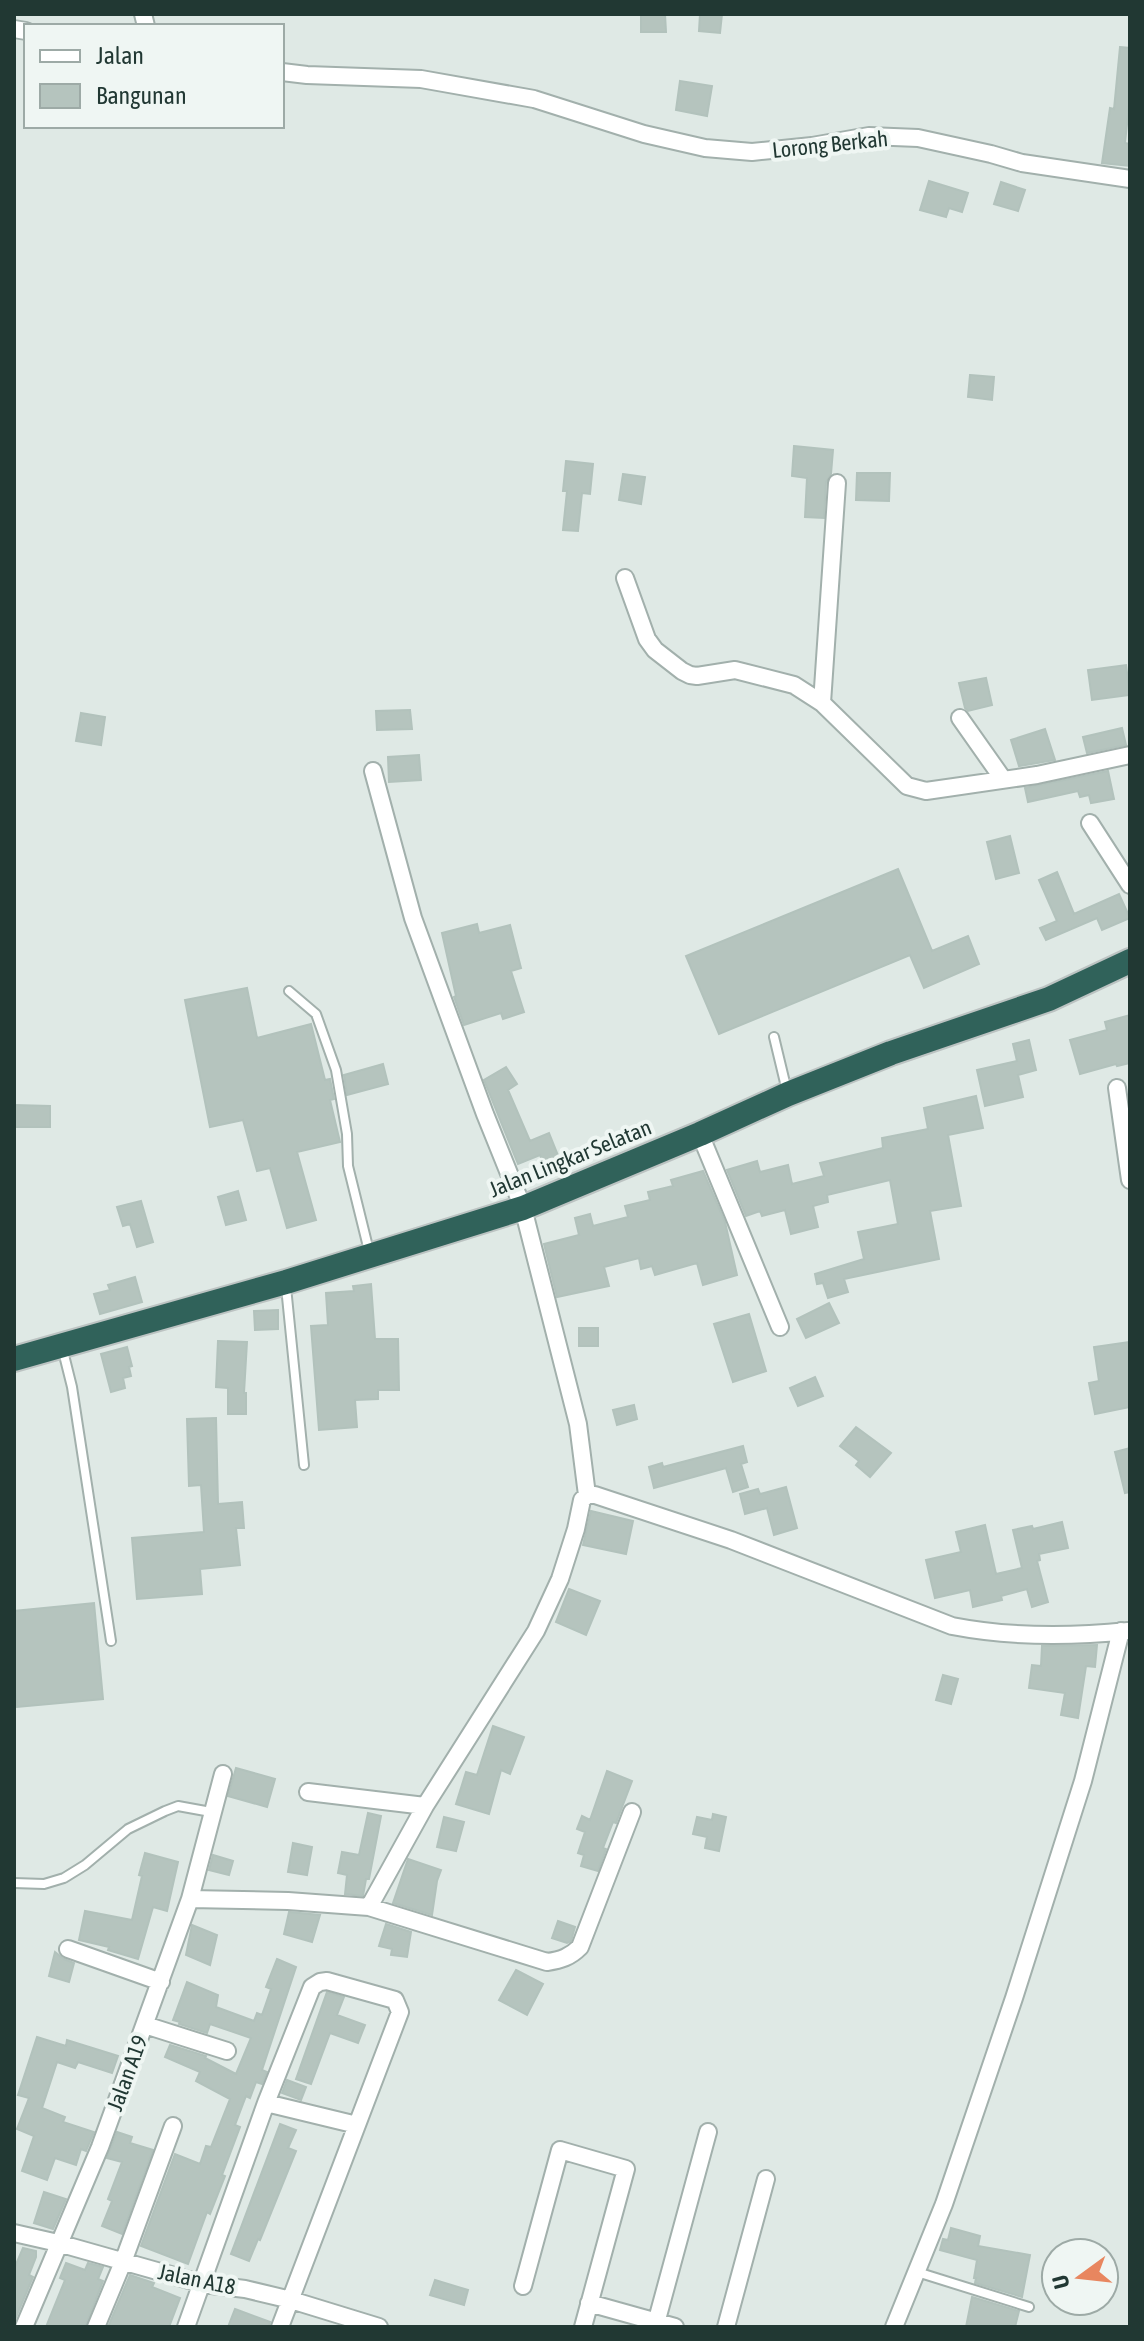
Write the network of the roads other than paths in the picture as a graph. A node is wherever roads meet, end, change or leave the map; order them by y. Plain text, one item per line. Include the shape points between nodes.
1 (284, 72) edge
2 (1130, 179) edge
3 (837, 483) dead end
4 (625, 578) dead end
5 (822, 703) junction
6 (960, 718) dead end
7 (1130, 755) edge
8 (373, 771) dead end
9 (1003, 779) junction
10 (1090, 823) dead end
11 (1130, 885) edge
12 (1130, 961) edge
13 (289, 991) dead end
14 (774, 1037) dead end
15 (1117, 1088) dead end
16 (788, 1094) junction
17 (700, 1134) junction
18 (1130, 1180) edge
19 (523, 1208) junction
20 (370, 1256) junction
21 (286, 1282) junction
22 (780, 1327) dead end
23 (62, 1346) junction
24 (14, 1359) edge
25 (304, 1465) dead end
26 (587, 1495) junction
27 (1125, 1631) edge
28 (111, 1641) dead end
29 (223, 1774) dead end
30 (308, 1792) dead end
31 (425, 1806) junction
32 (211, 1812) junction
33 (632, 1812) dead end
34 (14, 1883) edge
35 (190, 1899) junction
36 (369, 1907) junction
37 (68, 1949) dead end
38 (161, 1982) junction
39 (145, 2025) junction
40 (227, 2051) dead end
41 (266, 2103) junction
42 (357, 2125) junction
43 (173, 2126) dead end
44 (708, 2132) dead end
45 (766, 2179) dead end
46 (14, 2233) edge
47 (58, 2243) junction
48 (123, 2262) junction
49 (917, 2272) junction
50 (203, 2284) junction
51 (523, 2286) dead end
52 (291, 2300) junction
53 (589, 2303) junction
54 (1029, 2307) dead end
55 (656, 2324) edge
56 (24, 2327) edge
57 (96, 2327) edge
58 (186, 2327) edge
59 (280, 2327) edge
60 (379, 2327) edge
61 (583, 2327) edge
62 (675, 2327) edge
63 (726, 2327) edge
64 (894, 2327) edge

1 - 2 street, Lorong Berkah via 421,79 534,99 705,148 752,152 869,136 918,138 1022,163
3 - 5 street
4 - 5 street via 647,639 682,671 697,676 735,670 794,685
5 - 9 street via 907,786 926,791
6 - 9 street
7 - 9 street
8 - 19 street via 413,918
10 - 11 street
12 - 16 highway, Jalan Lingkar Selatan via 1049,999
13 - 20 lane via 316,1014 336,1070 348,1166
14 - 16 lane
15 - 18 street
16 - 17 highway, Jalan Lingkar Selatan
17 - 19 highway, Jalan Lingkar Selatan
17 - 22 street
19 - 20 highway, Jalan Lingkar Selatan
19 - 26 street via 578,1424
20 - 21 highway, Jalan Lingkar Selatan
21 - 23 highway, Jalan Lingkar Selatan
21 - 25 lane
23 - 24 highway, Jalan Lingkar Selatan
23 - 28 lane
26 - 27 street via 731,1540 952,1626 1062,1635
26 - 31 street via 560,1579 536,1631
27 - 49 street via 1014,1998
29 - 32 street, Jalan A19
30 - 31 street
31 - 36 street
32 - 34 lane via 178,1806 128,1829 64,1878
32 - 35 street, Jalan A19
33 - 36 street via 580,1947 559,1960 547,1962
35 - 36 street
35 - 38 street, Jalan A19
37 - 38 street
38 - 39 street, Jalan A19
39 - 40 street
39 - 47 street, Jalan A19
41 - 42 street
41 - 42 street via 312,1987 327,1981 395,2000 400,2012
41 - 50 street
42 - 52 street
43 - 48 street
44 - 55 street
45 - 63 street
46 - 47 street, Jalan A18
47 - 48 street, Jalan A18
47 - 56 street, Jalan A19
48 - 50 street, Jalan A18
48 - 57 street
49 - 54 lane
49 - 64 street
50 - 52 street, Jalan A18
50 - 58 street
51 - 53 street via 560,2150 626,2169
52 - 59 street
52 - 60 street, Jalan A18
53 - 55 street
53 - 61 street
55 - 62 street

